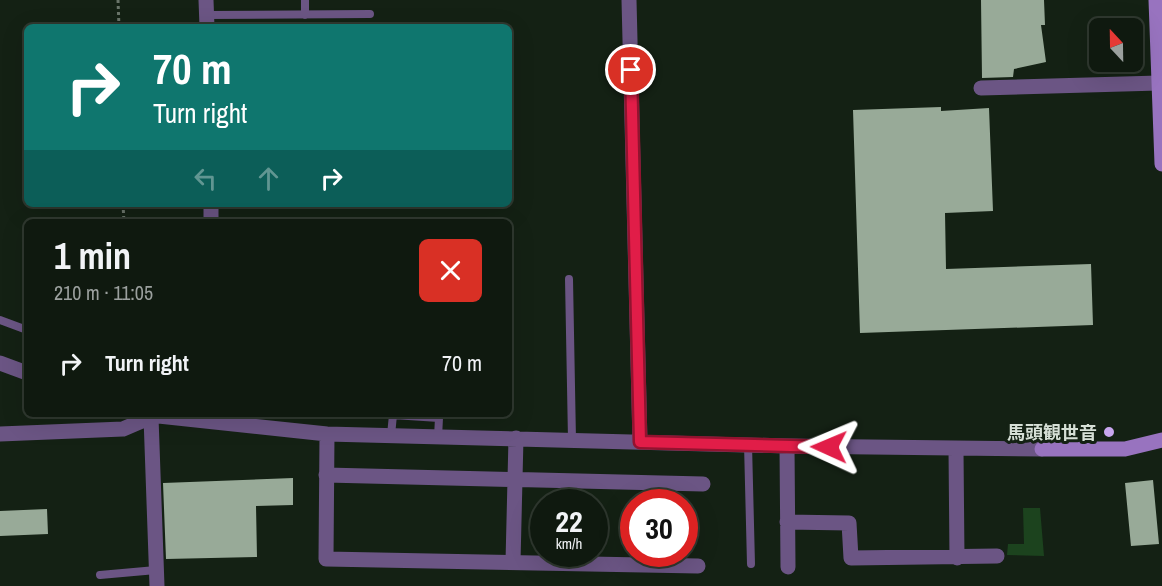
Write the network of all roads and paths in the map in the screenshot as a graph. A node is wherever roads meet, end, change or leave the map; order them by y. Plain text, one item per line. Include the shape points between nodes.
1 (118, 0) edge
2 (305, 0) edge
3 (629, 0) edge
4 (1156, 0) edge
5 (206, 14) edge
6 (370, 14) dead end
7 (305, 15) junction
8 (119, 24) edge
9 (1159, 83) junction
10 (981, 88) dead end
11 (1162, 164) edge
12 (568, 279) dead end
13 (0, 320) edge
14 (24, 329) edge
15 (0, 363) edge
16 (24, 372) edge
17 (143, 417) edge
18 (145, 417) edge
19 (186, 417) edge
20 (216, 418) edge
21 (0, 434) edge
22 (327, 434) junction
23 (516, 438) junction
24 (572, 440) junction
25 (1162, 441) edge
26 (640, 442) junction
27 (748, 444) junction
28 (787, 446) junction
29 (956, 450) junction
30 (326, 475) junction
31 (516, 481) junction
32 (703, 484) dead end
33 (787, 522) junction
34 (997, 556) dead end
35 (957, 558) junction
36 (513, 562) junction
37 (620, 564) edge
38 (751, 564) dead end
39 (788, 567) dead end
40 (156, 570) junction
41 (100, 575) dead end
42 (157, 586) edge

1 - 8 path
2 - 7 lane
3 - 26 street
4 - 9 street
5 - 7 lane
6 - 7 lane
9 - 10 street
9 - 11 street
12 - 24 lane
13 - 14 lane
15 - 16 street
17 - 21 street via 123,429
18 - 40 street
19 - 20 street
20 - 22 street
22 - 23 street
22 - 30 street
23 - 24 street
23 - 31 street
24 - 26 street
25 - 29 street via 1125,448
26 - 27 street
27 - 28 street
27 - 38 lane
28 - 29 street
28 - 33 street
29 - 35 street
30 - 31 street
30 - 36 street via 326,559
31 - 32 street
31 - 36 street
33 - 35 street via 849,523 851,558
33 - 39 street
34 - 35 street
36 - 37 street
40 - 41 lane
40 - 42 street

